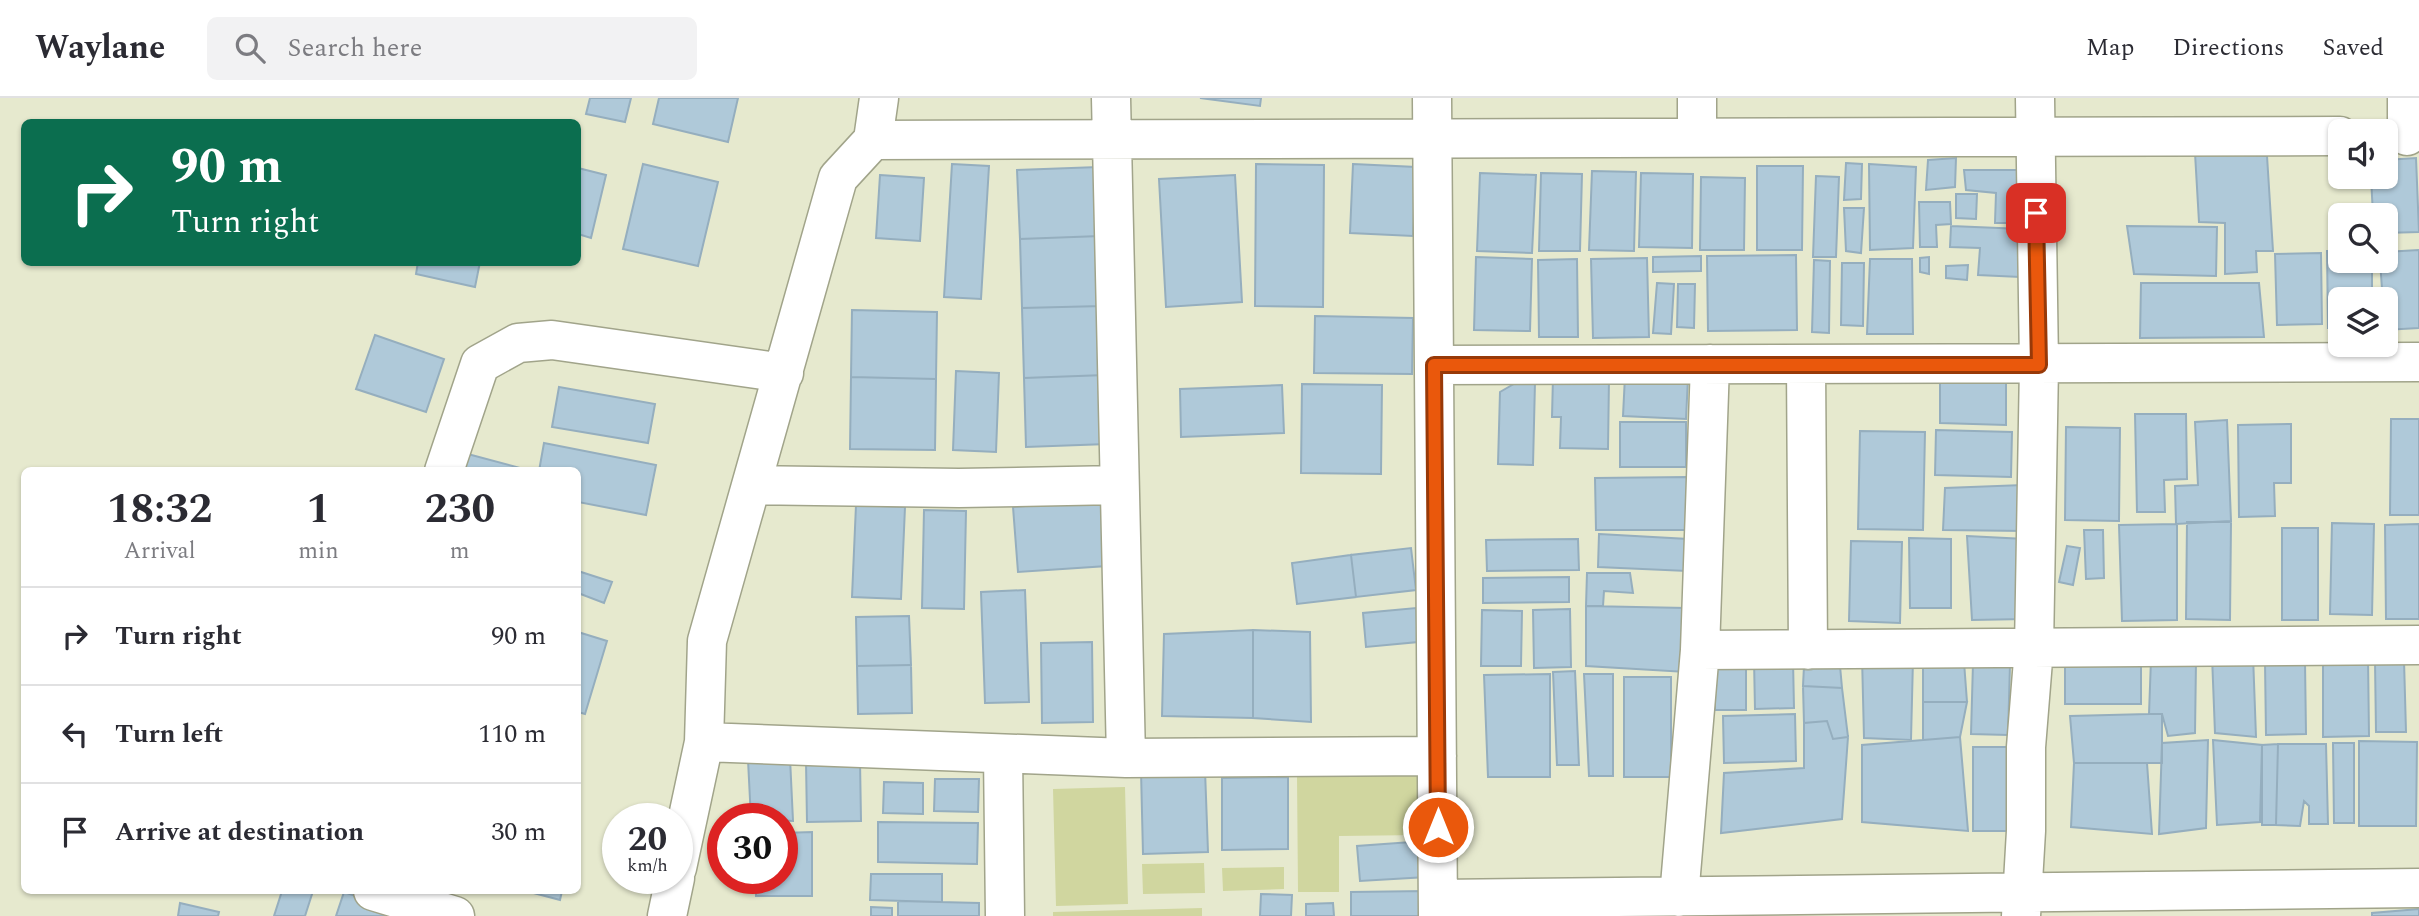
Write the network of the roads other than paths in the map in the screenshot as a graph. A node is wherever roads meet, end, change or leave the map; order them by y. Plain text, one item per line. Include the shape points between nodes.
1 (879, 98) edge
2 (1111, 98) edge
3 (1432, 98) edge
4 (1697, 98) edge
5 (2035, 98) edge
6 (2407, 98) edge
7 (2328, 136) edge
8 (2404, 136) edge
9 (1697, 137) junction
10 (2035, 137) junction
11 (1432, 139) junction
12 (1110, 140) junction
13 (873, 141) junction
14 (2419, 362) edge
15 (1710, 363) junction
16 (1434, 365) junction
17 (1805, 365) junction
18 (2039, 365) junction
19 (783, 373) junction
20 (445, 467) edge
21 (752, 485) junction
22 (1119, 485) junction
23 (2419, 645) edge
24 (2034, 648) junction
25 (1700, 650) junction
26 (1808, 650) junction
27 (704, 742) junction
28 (1003, 754) junction
29 (1437, 756) junction
30 (1125, 758) junction
31 (691, 803) edge
32 (2419, 888) edge
33 (383, 894) edge
34 (672, 894) edge
35 (1679, 897) junction
36 (2021, 904) edge
37 (1438, 907) edge
38 (455, 916) edge
39 (667, 916) edge
40 (1005, 916) edge

1 - 13 street
2 - 12 street
3 - 11 street
4 - 9 street
5 - 10 street
6 - 8 street
7 - 10 street
9 - 10 street
9 - 11 street
10 - 18 street
11 - 12 street
11 - 16 street
12 - 13 street
12 - 22 street
13 - 19 street via 838,178
14 - 18 street
15 - 16 street
15 - 17 street
15 - 25 street
16 - 29 street
17 - 18 street
17 - 26 street
18 - 24 street
19 - 20 street via 552,340 518,343 480,363
19 - 21 street
21 - 22 street
21 - 27 street via 708,640
22 - 30 street
23 - 24 street
24 - 26 street
24 - 36 street
25 - 26 street
25 - 35 street
27 - 28 street
27 - 31 street
28 - 30 street
28 - 40 street
29 - 30 street
29 - 37 street
32 - 36 street
33 - 38 street
34 - 39 street
35 - 36 street
35 - 37 street

